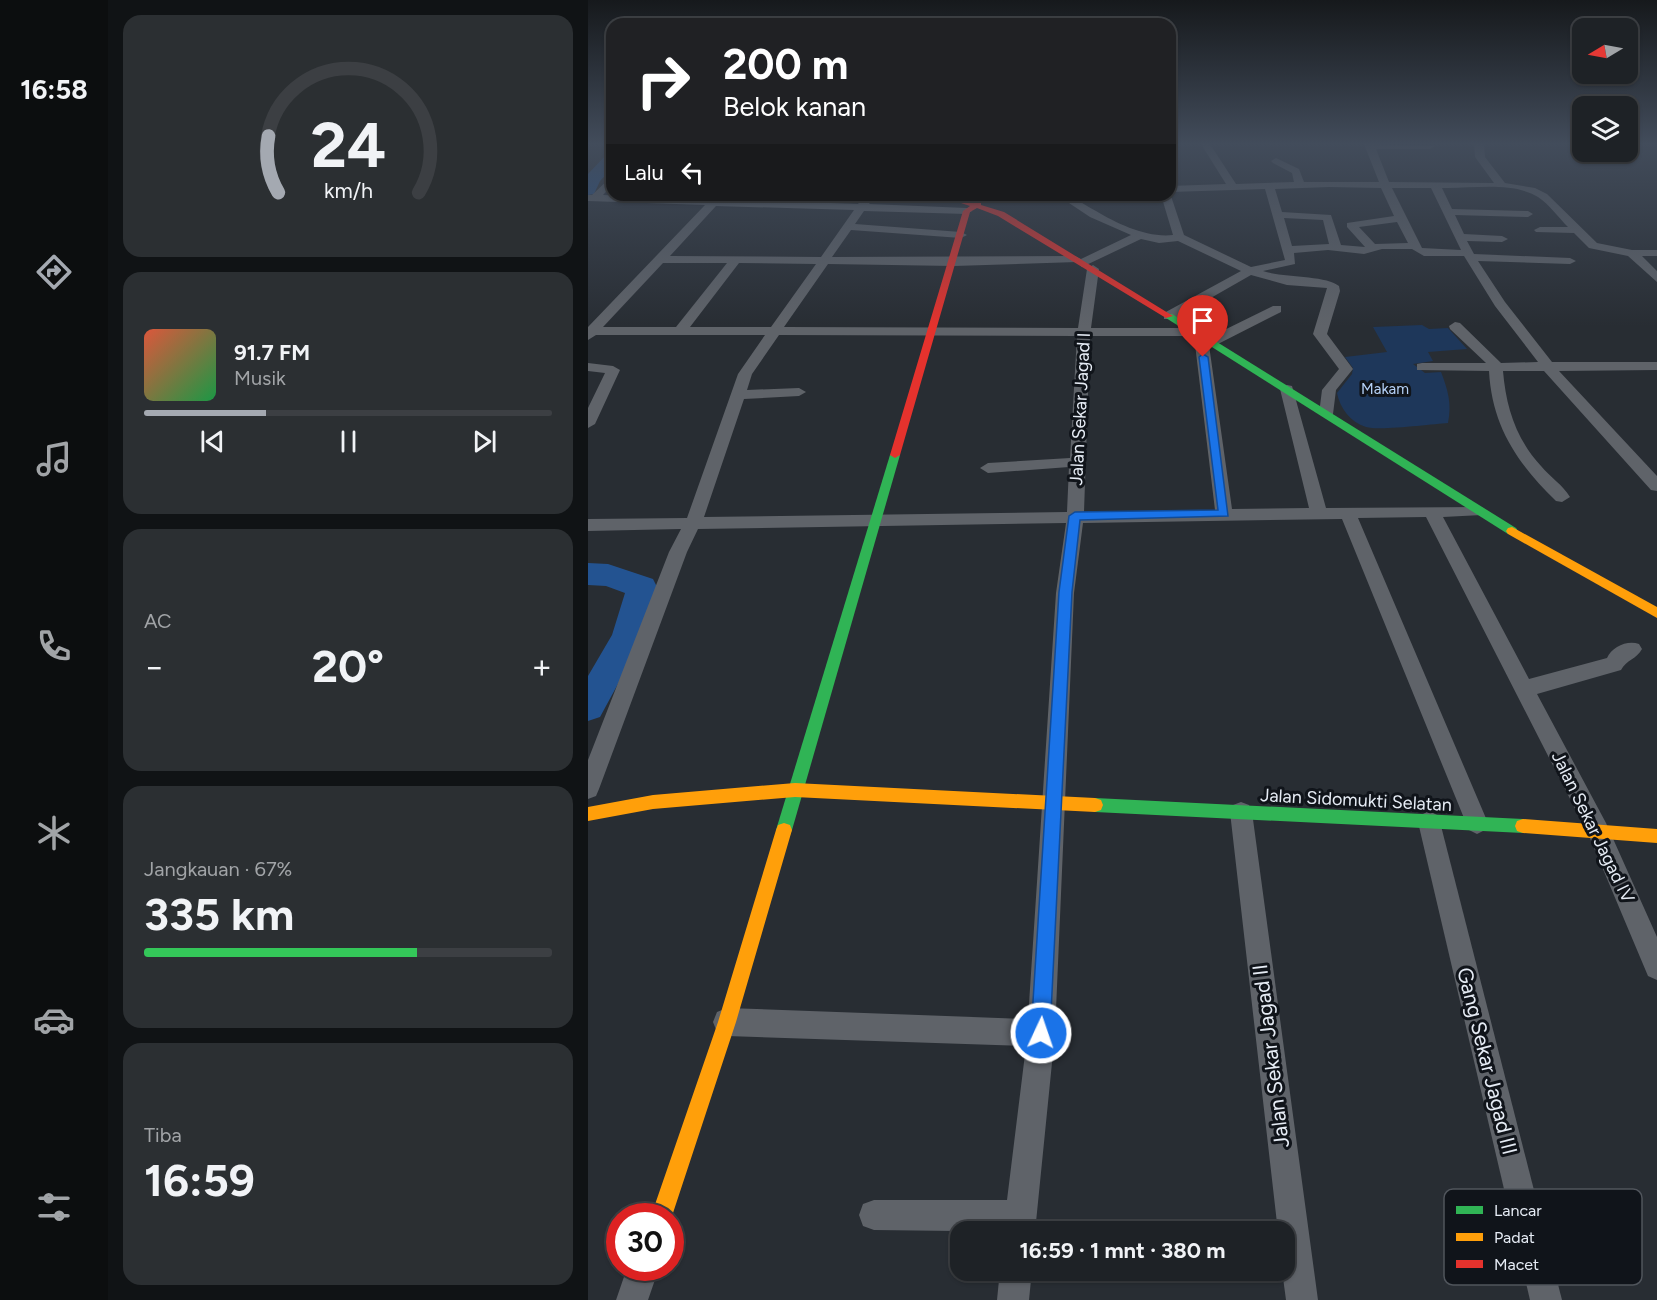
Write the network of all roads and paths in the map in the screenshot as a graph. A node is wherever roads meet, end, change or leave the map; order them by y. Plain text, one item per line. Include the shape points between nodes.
1 (711, 205) edge
2 (801, 205) edge
3 (909, 205) edge
4 (963, 205) edge
5 (971, 205) edge
6 (1078, 205) edge
7 (1169, 205) edge
8 (1275, 205) edge
9 (1396, 205) edge
10 (1445, 205) edge
11 (1551, 205) edge
12 (862, 207) junction
13 (1449, 212) junction
14 (1528, 214) dead end
15 (1278, 215) junction
16 (1401, 218) junction
17 (850, 227) junction
18 (1540, 230) dead end
19 (1578, 230) junction
20 (1191, 231) dead end
21 (961, 235) junction
22 (1140, 235) junction
23 (1178, 237) junction
24 (1461, 237) junction
25 (1502, 239) dead end
26 (1415, 246) junction
27 (1336, 247) junction
28 (1516, 247) dead end
29 (1373, 249) junction
30 (1289, 250) junction
31 (1579, 251) junction
32 (1632, 253) junction
33 (1657, 254) edge
34 (1469, 255) junction
35 (661, 259) junction
36 (735, 261) junction
37 (954, 261) junction
38 (822, 262) junction
39 (1083, 264) junction
40 (1252, 270) junction
41 (1657, 278) edge
42 (1277, 309) dead end
43 (1169, 316) junction
44 (1455, 326) dead end
45 (1176, 328) junction
46 (932, 330) junction
47 (680, 331) junction
48 (777, 331) junction
49 (589, 332) edge
50 (1084, 332) junction
51 (1202, 337) junction
52 (1496, 365) junction
53 (1657, 366) edge
54 (588, 367) edge
55 (1422, 367) dead end
56 (1549, 367) junction
57 (1287, 389) junction
58 (799, 392) dead end
59 (737, 395) junction
60 (1326, 414) junction
61 (588, 424) edge
62 (1077, 462) junction
63 (988, 468) dead end
64 (1653, 478) edge
65 (1448, 493) junction
66 (1562, 497) dead end
67 (1476, 511) junction
68 (1437, 512) junction
69 (1224, 513) junction
70 (1319, 513) junction
71 (1348, 514) junction
72 (1075, 516) junction
73 (874, 521) junction
74 (588, 525) edge
75 (691, 525) junction
76 (1657, 599) edge
77 (1637, 602) junction
78 (1657, 613) edge
79 (1632, 649) dead end
80 (1524, 689) junction
81 (588, 789) edge
82 (795, 790) junction
83 (1054, 804) junction
84 (1241, 812) junction
85 (591, 819) edge
86 (1429, 822) junction
87 (1477, 823) junction
88 (1598, 831) junction
89 (1657, 836) edge
90 (1657, 967) edge
91 (727, 1022) junction
92 (1041, 1033) junction
93 (1519, 1189) edge
94 (665, 1203) edge
95 (874, 1215) dead end
96 (984, 1221) edge
97 (1020, 1221) edge
98 (639, 1281) edge
99 (1015, 1281) edge
100 (1542, 1285) edge
101 (632, 1300) edge
102 (1013, 1300) edge
103 (1302, 1300) edge
104 (1546, 1300) edge

1 - 35 street
2 - 12 street
3 - 12 street
4 - 21 street
5 - 39 street via 1001,214
6 - 22 street
7 - 23 street
8 - 15 street
9 - 16 street
10 - 13 street
11 - 19 street
12 - 17 street
13 - 14 street
13 - 24 street
15 - 27 street via 1327,217
15 - 30 street
16 - 26 street
16 - 29 street via 1351,225
17 - 21 street
17 - 38 street
18 - 19 street
19 - 31 street
20 - 23 street
21 - 37 street
22 - 23 street via 1166,240
22 - 39 street
23 - 40 street
24 - 25 street
24 - 34 street
26 - 29 street
26 - 34 street via 1425,253
27 - 29 street
27 - 30 street
28 - 31 street
30 - 40 street via 1289,263
31 - 32 street
31 - 34 street
32 - 33 street
32 - 41 street
34 - 56 street
35 - 36 street
35 - 49 street
36 - 38 street
36 - 47 street
37 - 38 street
37 - 39 street
37 - 46 street
38 - 48 street
39 - 43 street
39 - 50 street, Jalan Sekar Jagad I
40 - 43 street
40 - 60 street via 1279,280 1325,283 1334,288 1320,330 1346,369 1329,390
42 - 51 street
43 - 45 street
44 - 52 street
45 - 50 street
45 - 51 street
46 - 48 street
46 - 50 street
46 - 73 street
47 - 48 street
47 - 49 street
48 - 59 street via 745,374
50 - 62 street, Jalan Sekar Jagad I
51 - 57 street
51 - 69 street
52 - 55 street
52 - 56 street
52 - 66 street via 1510,436 1532,468
53 - 56 street
54 - 61 street via 613,370
56 - 64 street
57 - 60 street
57 - 70 street
58 - 59 street
59 - 75 street
60 - 65 street
62 - 63 street
62 - 72 street, Jalan Sekar Jagad I
65 - 67 street
65 - 68 street
67 - 68 street
67 - 77 street
68 - 71 street
68 - 80 street, Jalan Sekar Jagad IV
69 - 70 street
69 - 72 street
70 - 71 street
71 - 87 street
72 - 73 street
72 - 83 street, Jalan Sekar Jagad I via 1065,592
73 - 75 street
73 - 82 street
74 - 75 street
75 - 81 street
76 - 77 street
77 - 78 street
79 - 80 street via 1617,657 1614,664
80 - 88 street, Jalan Sekar Jagad IV
82 - 83 street, Jalan Sidomukti Selatan
82 - 85 street, Jalan Sidomukti Selatan via 694,798
82 - 91 street
83 - 84 street, Jalan Sidomukti Selatan
83 - 92 street, Jalan Sekar Jagad I
84 - 86 street, Jalan Sidomukti Selatan
84 - 103 street, Jalan Sekar Jagad II
86 - 87 street, Jalan Sidomukti Selatan
86 - 93 street, Gang Sekar Jagad III
87 - 88 street, Jalan Sidomukti Selatan
88 - 89 street, Jalan Sidomukti Selatan
88 - 90 street, Jalan Sekar Jagad IV
91 - 92 street
91 - 94 street
92 - 97 street, Jalan Sekar Jagad I
95 - 96 street
98 - 101 street
99 - 102 street
100 - 104 street, Gang Sekar Jagad III

